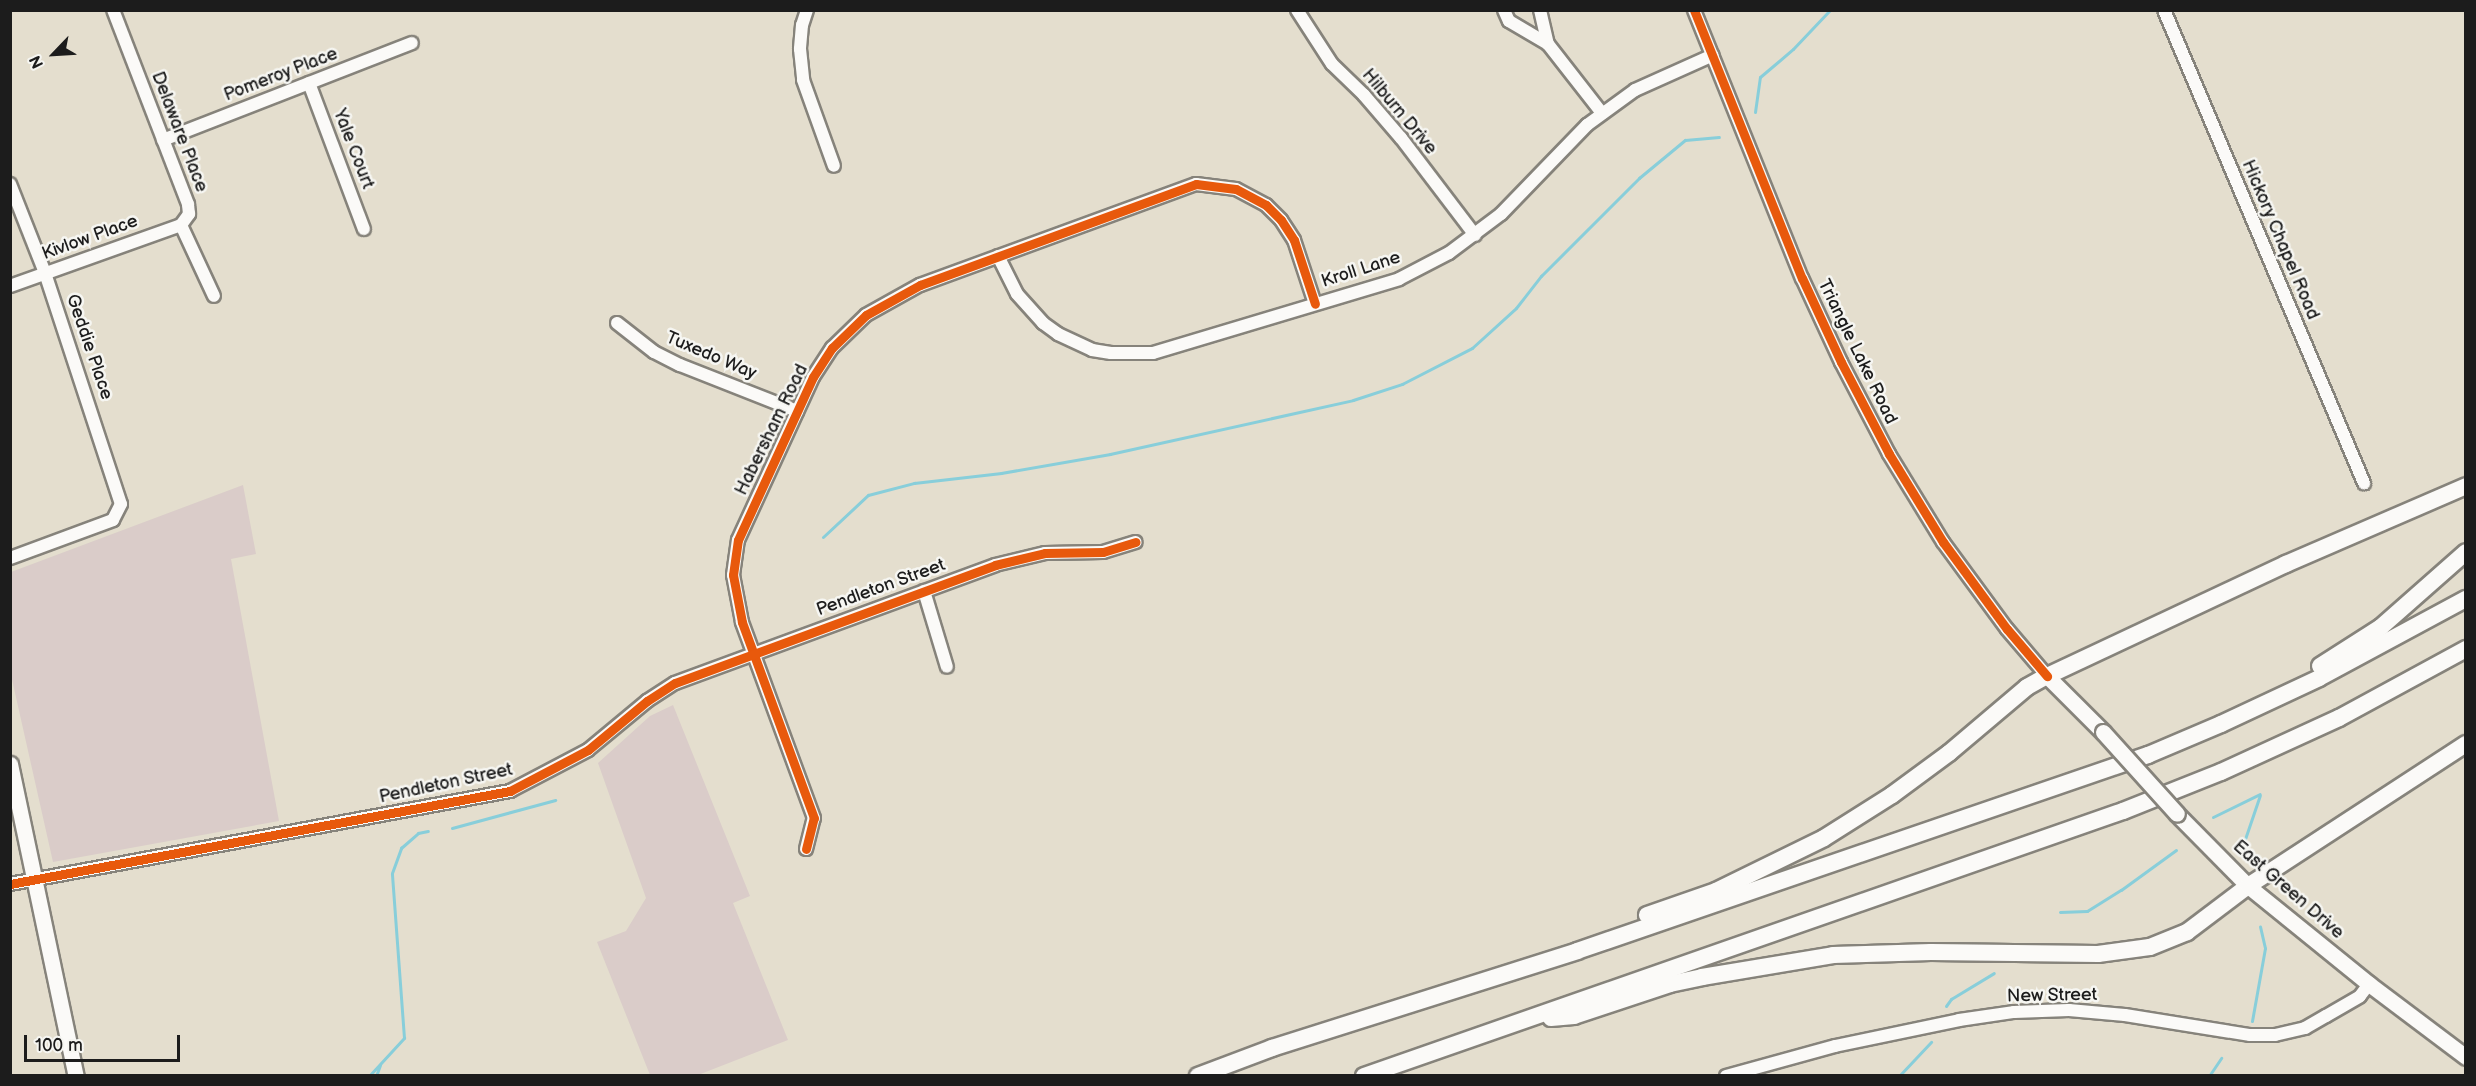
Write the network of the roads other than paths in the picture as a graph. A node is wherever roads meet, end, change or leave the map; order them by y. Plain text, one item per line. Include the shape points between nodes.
1 (112, 10) edge
2 (807, 10) edge
3 (1297, 10) edge
4 (1504, 10) edge
5 (1540, 10) edge
6 (1694, 10) edge
7 (2164, 10) edge
8 (412, 43) dead end
9 (1548, 44) junction
10 (1713, 55) junction
11 (309, 83) junction
12 (1602, 113) junction
13 (163, 140) junction
14 (834, 166) dead end
15 (10, 184) edge
16 (181, 225) junction
17 (364, 229) dead end
18 (1475, 235) junction
19 (998, 256) junction
20 (45, 273) junction
21 (10, 286) edge
22 (214, 296) dead end
23 (1315, 304) junction
24 (617, 323) dead end
25 (797, 411) junction
26 (2364, 483) dead end
27 (2466, 486) edge
28 (1135, 542) dead end
29 (2466, 552) edge
30 (10, 558) edge
31 (924, 591) junction
32 (2466, 599) edge
33 (2466, 649) edge
34 (753, 652) junction
35 (2466, 660) edge
36 (947, 667) dead end
37 (2047, 676) junction
38 (2339, 718) junction
39 (2221, 724) junction
40 (2103, 732) joint
41 (2466, 744) edge
42 (10, 764) edge
43 (806, 849) dead end
44 (36, 877) junction
45 (10, 884) edge
46 (2248, 886) junction
47 (1578, 951) junction
48 (2369, 984) junction
49 (1529, 1019) junction
50 (2464, 1054) edge
51 (76, 1076) edge
52 (1198, 1076) edge
53 (1364, 1076) edge
54 (1726, 1076) edge

1 - 13 street, Delaware Place
2 - 14 street via 800,49 803,80
3 - 18 street, Hilburn Drive via 1332,64 1401,138
4 - 9 street via 1509,21
5 - 9 street
6 - 10 street, Triangle Lake Road
7 - 26 street, Hickory Chapel Road
8 - 11 street, Pomeroy Place
9 - 12 street
10 - 12 street, Kroll Lane via 1635,90
10 - 37 street, Triangle Lake Road via 1803,278 1889,454 1943,542
11 - 13 street, Pomeroy Place
11 - 17 street, Yale Court
12 - 18 street, Kroll Lane
13 - 16 street, Delaware Place via 188,204 189,214
15 - 20 street, Geddie Place
16 - 20 street, Kivlow Place
16 - 22 street
18 - 23 street, Kroll Lane via 1449,254 1400,279
19 - 23 street, Kroll Lane via 1017,294 1043,323 1074,343 1111,354 1153,353
19 - 23 street, Habersham Road via 1196,184 1218,185 1251,196 1281,220 1294,240
19 - 25 street, Habersham Road via 920,285 866,315 832,348
20 - 21 street, Kivlow Place
20 - 30 street, Geddie Place via 120,498 120,511 113,520
24 - 25 street, Tuxedo Way via 654,352 680,365
25 - 34 street, Habersham Road via 738,540 733,575 742,622
27 - 37 highway via 2286,564
28 - 31 street, Pendleton Street via 1102,552 1045,553 1005,562
29 - 39 highway via 2404,609 2356,645 2255,700
31 - 34 street, Pendleton Street
31 - 36 street
32 - 39 highway via 2351,662
33 - 38 highway
34 - 43 street, Habersham Road via 814,818
34 - 44 street, Pendleton Street via 675,682 588,750 510,791
35 - 38 highway via 2371,710
37 - 40 main road, Triangle Lake Road
37 - 47 highway via 2027,687 1892,795 1824,838 1716,891 1609,929
38 - 49 highway via 2221,772 2112,815
39 - 47 highway via 2051,790
40 - 46 main road, East Green Drive, bridge
41 - 46 highway
42 - 44 main road
44 - 45 street, Pendleton Street
44 - 51 main road
46 - 48 main road, East Green Drive
46 - 49 highway via 2187,932 2150,947 2058,955 1833,955 1670,984 1574,1016
47 - 52 highway via 1272,1048
48 - 50 main road, East Green Drive
48 - 54 street, New Street via 2360,996 2305,1028 2275,1035 2250,1035 2070,1010 2014,1012 1835,1047
49 - 53 highway

